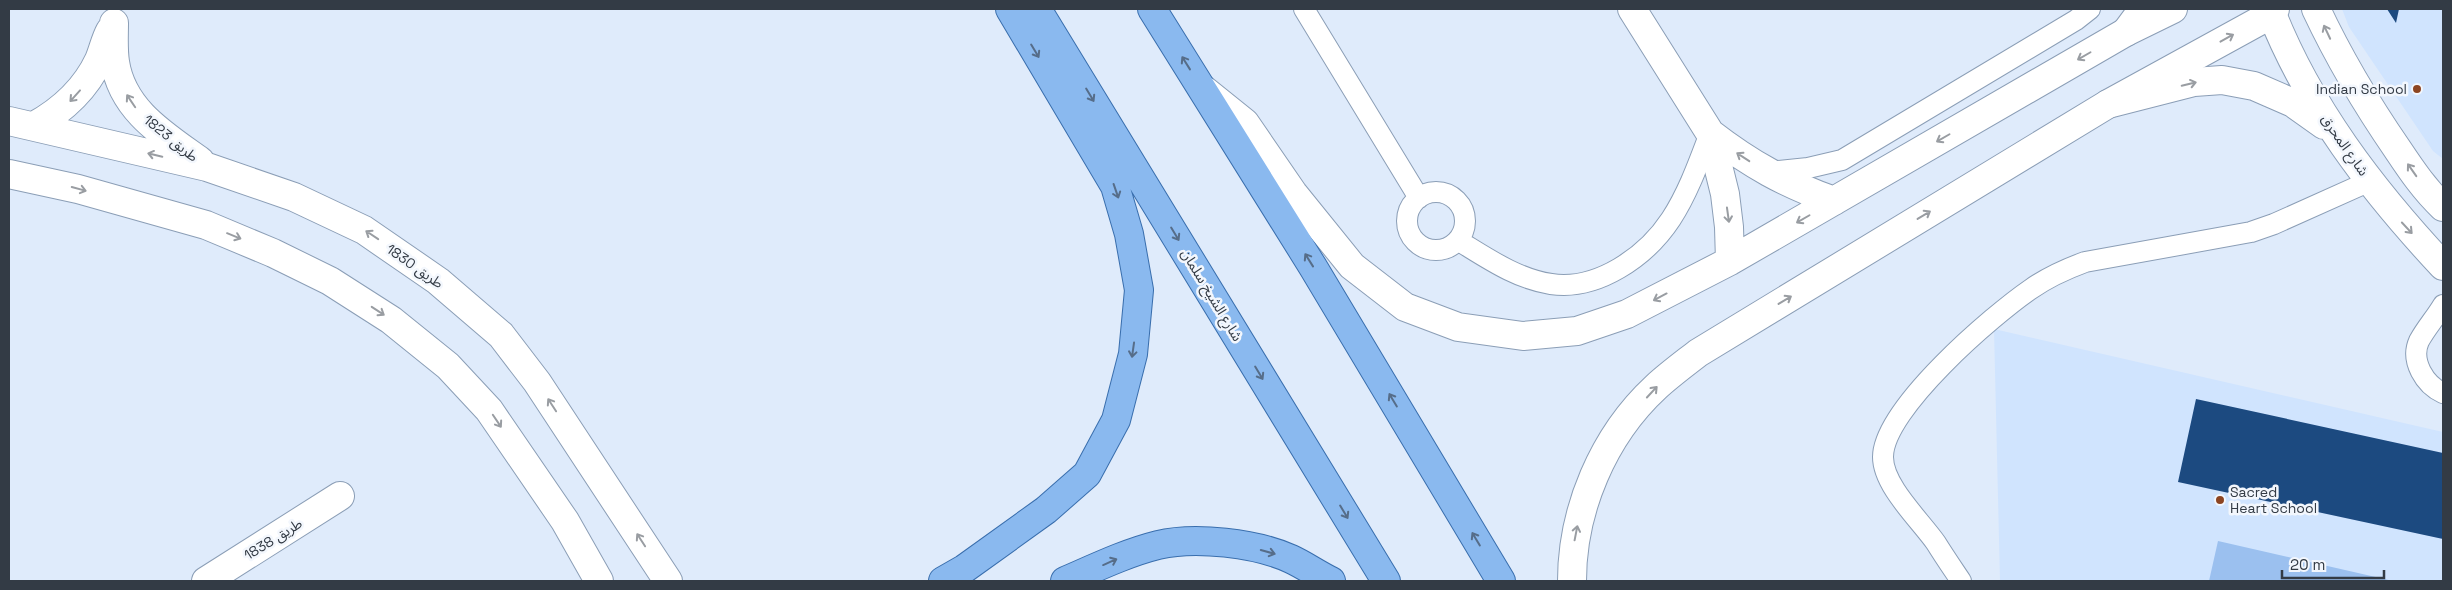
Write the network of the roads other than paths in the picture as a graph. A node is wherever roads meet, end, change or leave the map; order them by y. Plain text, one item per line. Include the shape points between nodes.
1 (1010, 9) edge
2 (1037, 9) edge
3 (1152, 9) edge
4 (1304, 9) edge
5 (1632, 9) edge
6 (2090, 9) edge
7 (2143, 9) edge
8 (2173, 9) edge
9 (2316, 9) edge
10 (2272, 10) edge
11 (116, 16) edge
12 (2126, 32) junction
13 (1202, 89) junction
14 (2108, 104) junction
15 (22, 123) edge
16 (1710, 133) junction
17 (2335, 134) junction
18 (208, 167) junction
19 (1766, 172) junction
20 (16, 177) edge
21 (2370, 181) junction
22 (1420, 198) junction
23 (1834, 200) junction
24 (2443, 207) edge
25 (1459, 241) junction
26 (1730, 260) junction
27 (2443, 266) edge
28 (2443, 305) edge
29 (2443, 393) edge
30 (340, 496) dead end
31 (1046, 510) junction
32 (206, 581) edge
33 (599, 581) edge
34 (668, 581) edge
35 (943, 581) edge
36 (972, 581) edge
37 (1065, 581) edge
38 (1331, 581) edge
39 (1386, 581) edge
40 (1500, 581) edge
41 (1572, 581) edge
42 (1961, 581) edge

1 -> 31 main road via 1115,186 1129,234 1139,290 1134,354 1116,420 1086,474
2 -> 39 main road, شارع الشيخ سلمان
13 -> 3 main road
4 - 22 lane
5 - 16 street
6 - 19 lane via 1855,154 1827,165
7 - 12 street
8 - 12 street
24 -> 9 street via 2427,192 2374,116
14 -> 10 street
10 - 17 street, شارع المحرق via 2305,82
11 -> 15 street, طريق 1823 via 88,80 74,99 55,115
18 -> 11 street, طريق 1823 via 152,125 129,100 115,61
12 -> 23 street
26 -> 13 street via 1627,314 1577,331 1523,336 1458,327 1405,308 1352,266 1293,193 1245,123
40 -> 13 main road via 1313,267
14 -> 17 street via 2194,82 2222,80 2254,86 2294,103
41 -> 14 street via 1572,554 1579,519 1596,469 1623,425 1655,387 1698,353
18 -> 15 street, طريق 1830
19 -> 16 street
16 - 25 lane via 1671,220 1644,250 1599,280 1572,286 1549,284 1499,265
16 -> 26 street via 1725,194
17 - 21 street, شارع المحرق
34 -> 18 street, طريق 1830 via 537,382 501,335 438,280 364,230 294,197
19 - 23 street
20 -> 33 street via 206,225 330,281 391,320 448,366 489,410 565,521
21 -> 27 street, شارع المحرق via 2394,214
21 - 42 lane via 2251,232 2085,262 2039,284 1992,317 1922,387 1899,416 1888,435 1883,456 1886,474
22 - 25 lane via 1430,193 1442,193 1461,206 1465,218
22 - 25 lane via 1410,208 1407,222 1411,236 1420,246 1434,251 1447,249
23 -> 26 street
28 - 29 lane via 2418,343 2417,360 2423,376
30 - 32 street, طريق 1838
31 - 35 main road
31 - 36 main road
37 -> 38 main road via 1160,544 1202,541 1246,546 1290,558

